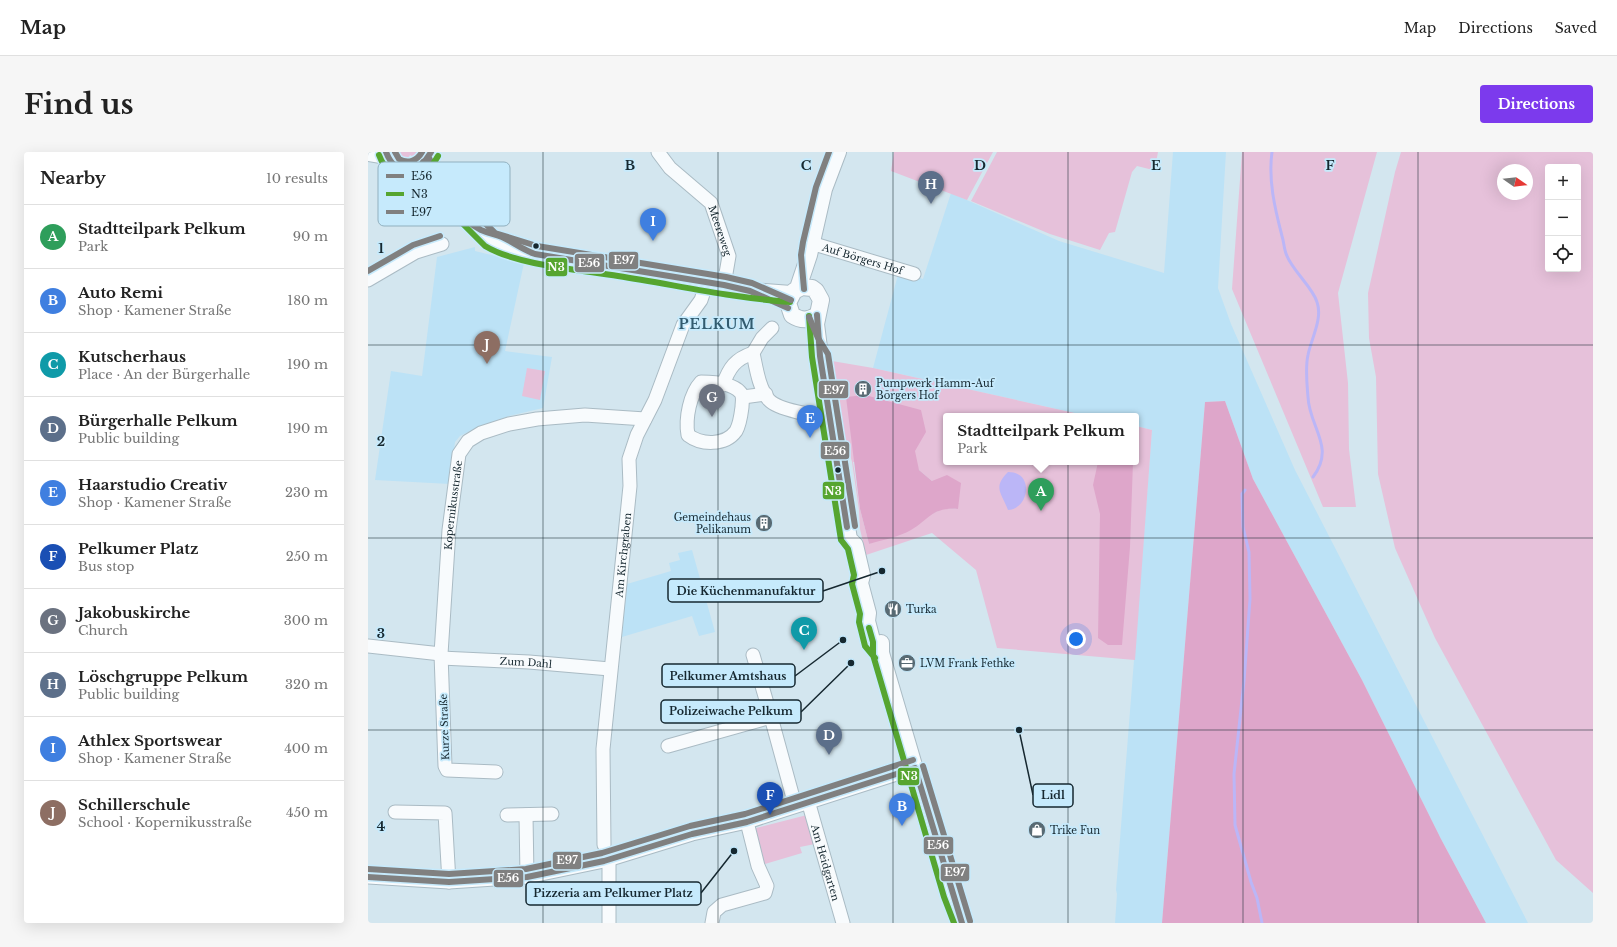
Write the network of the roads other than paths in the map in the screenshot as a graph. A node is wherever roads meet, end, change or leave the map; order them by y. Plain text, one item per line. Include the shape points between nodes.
1 (368, 152) edge
2 (658, 152) edge
3 (838, 152) edge
4 (386, 154) edge
5 (478, 226) edge
6 (442, 244) dead end
7 (810, 249) junction
8 (914, 274) dead end
9 (369, 277) edge
10 (707, 282) junction
11 (724, 285) junction
12 (797, 295) junction
13 (809, 317) junction
14 (772, 328) dead end
15 (753, 353) junction
16 (723, 384) junction
17 (766, 394) junction
18 (743, 397) junction
19 (829, 417) junction
20 (644, 419) junction
21 (368, 646) edge
22 (753, 655) dead end
23 (441, 656) junction
24 (610, 669) junction
25 (771, 717) junction
26 (668, 746) dead end
27 (915, 768) junction
28 (496, 772) dead end
29 (808, 801) junction
30 (795, 805) junction
31 (395, 812) dead end
32 (552, 814) dead end
33 (507, 815) dead end
34 (526, 815) junction
35 (747, 822) junction
36 (604, 845) dead end
37 (608, 860) junction
38 (528, 877) junction
39 (368, 878) edge
40 (449, 882) junction
41 (609, 923) edge
42 (712, 923) edge
43 (843, 923) edge
44 (962, 923) edge

1 - 4 main road
2 - 11 street, Meereweg via 670,168 711,203 728,256
3 - 7 main road via 824,189
5 - 10 main road via 506,239 518,249
6 - 9 street via 416,252
7 - 8 street, Auf Börgers Hof
7 - 12 main road
10 - 11 main road
10 - 20 street, Am Kirchgraben via 701,300 683,325 655,400
11 - 12 main road via 750,291
12 - 13 main road via 792,315
12 - 13 main road via 819,296 821,306
13 - 19 main road via 820,356
14 - 15 street
15 - 16 street via 741,357 729,368
15 - 17 street
16 - 18 street via 740,391
16 - 18 street via 701,382 696,387 691,400 687,428 688,435 692,438 706,443 730,437 738,425
17 - 18 street
17 - 19 street via 774,405 814,416
19 - 27 main road via 849,539 855,545 862,575 860,583 868,613 874,619 881,641 881,653
20 - 23 street, Kopernikusstraße via 585,415 537,419 490,430 468,441 459,454 455,479
20 - 24 street, Am Kirchgraben via 629,459 630,486
21 - 23 street, Zum Dahl
22 - 25 street
23 - 24 street, Zum Dahl
23 - 28 street, Kurze Straße via 447,770
24 - 36 street, Am Kirchgraben via 603,749
25 - 26 street
25 - 30 street
27 - 29 street
27 - 44 main road
29 - 30 street
29 - 43 street, Am Heidgarten
30 - 35 street
31 - 40 street via 445,813
32 - 34 street
33 - 34 street
34 - 38 street
35 - 37 street via 692,834
35 - 42 street via 758,866 767,886 765,893 722,905 714,912
37 - 38 street
37 - 41 street
38 - 40 street
39 - 40 street

